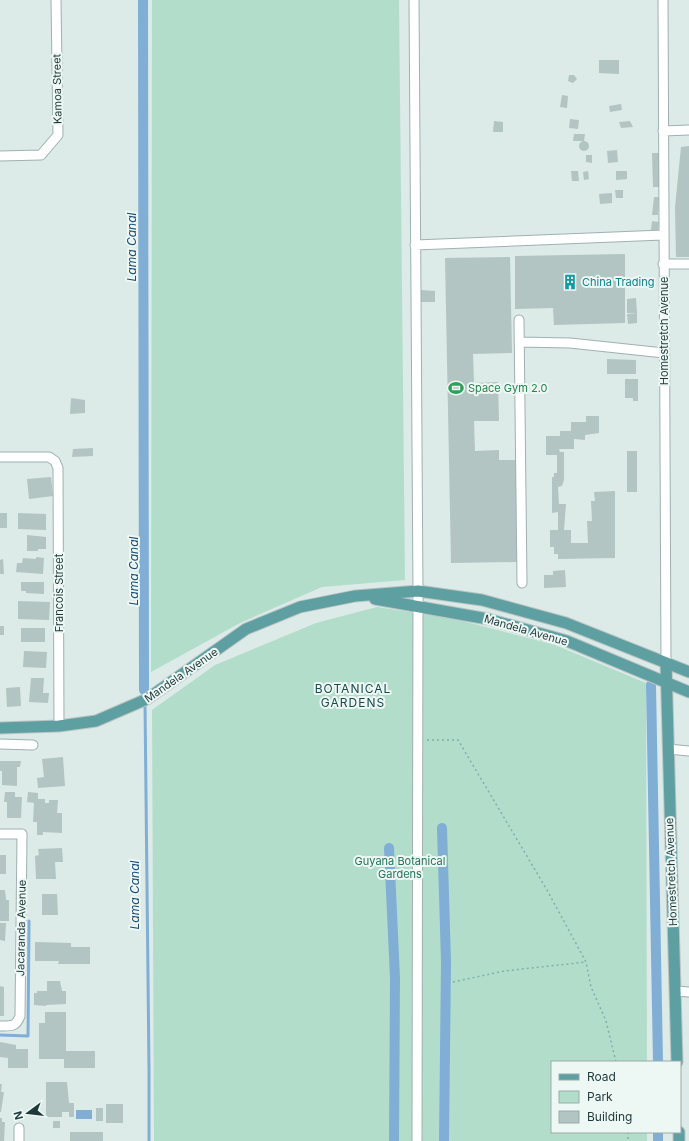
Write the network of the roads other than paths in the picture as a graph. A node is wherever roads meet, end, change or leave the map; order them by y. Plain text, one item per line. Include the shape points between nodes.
1 (56, 0) edge
2 (414, 0) edge
3 (663, 0) edge
4 (663, 130) junction
5 (689, 130) edge
6 (0, 156) edge
7 (663, 235) junction
8 (415, 246) junction
9 (663, 264) junction
10 (689, 264) edge
11 (519, 320) dead end
12 (519, 342) junction
13 (664, 353) junction
14 (0, 457) edge
15 (522, 583) dead end
16 (418, 591) junction
17 (355, 596) junction
18 (417, 606) junction
19 (666, 663) junction
20 (689, 672) edge
21 (666, 682) junction
22 (689, 692) edge
23 (59, 726) junction
24 (0, 728) edge
25 (0, 744) edge
26 (33, 744) dead end
27 (668, 749) junction
28 (689, 751) edge
29 (0, 834) edge
30 (675, 991) junction
31 (689, 992) edge
32 (0, 1026) edge
33 (677, 1061) edge
34 (19, 1128) dead end
35 (19, 1141) edge
36 (417, 1141) edge

1 - 6 street, Kamoa Street via 58,135 42,155
2 - 8 street
3 - 4 street, Homestretch Avenue
4 - 5 street
4 - 7 street, Homestretch Avenue
7 - 8 street
7 - 9 street, Homestretch Avenue
8 - 16 street
9 - 10 street
9 - 13 street, Homestretch Avenue
11 - 12 street
12 - 13 street via 570,343
12 - 15 street
13 - 19 street, Homestretch Avenue
14 - 23 street, Francois Street via 49,458 55,461 59,476
16 - 17 main road, Mandela Avenue
16 - 18 street
16 - 19 main road, Mandela Avenue via 482,600 566,622
17 - 18 main road, Mandela Avenue
17 - 23 main road, Mandela Avenue via 300,607 246,629 143,702 90,722
18 - 21 main road, Mandela Avenue via 488,619 568,641
18 - 36 street
19 - 20 main road, Mandela Avenue
19 - 21 main road, Homestretch Avenue
21 - 22 main road, Mandela Avenue
21 - 27 main road, Homestretch Avenue
23 - 24 main road, Mandela Avenue
25 - 26 street
27 - 28 street
27 - 30 main road, Homestretch Avenue
29 - 32 street, Jacaranda Avenue via 22,834 20,1016 18,1023 13,1026
30 - 31 street
30 - 33 main road, Homestretch Avenue
34 - 35 street

